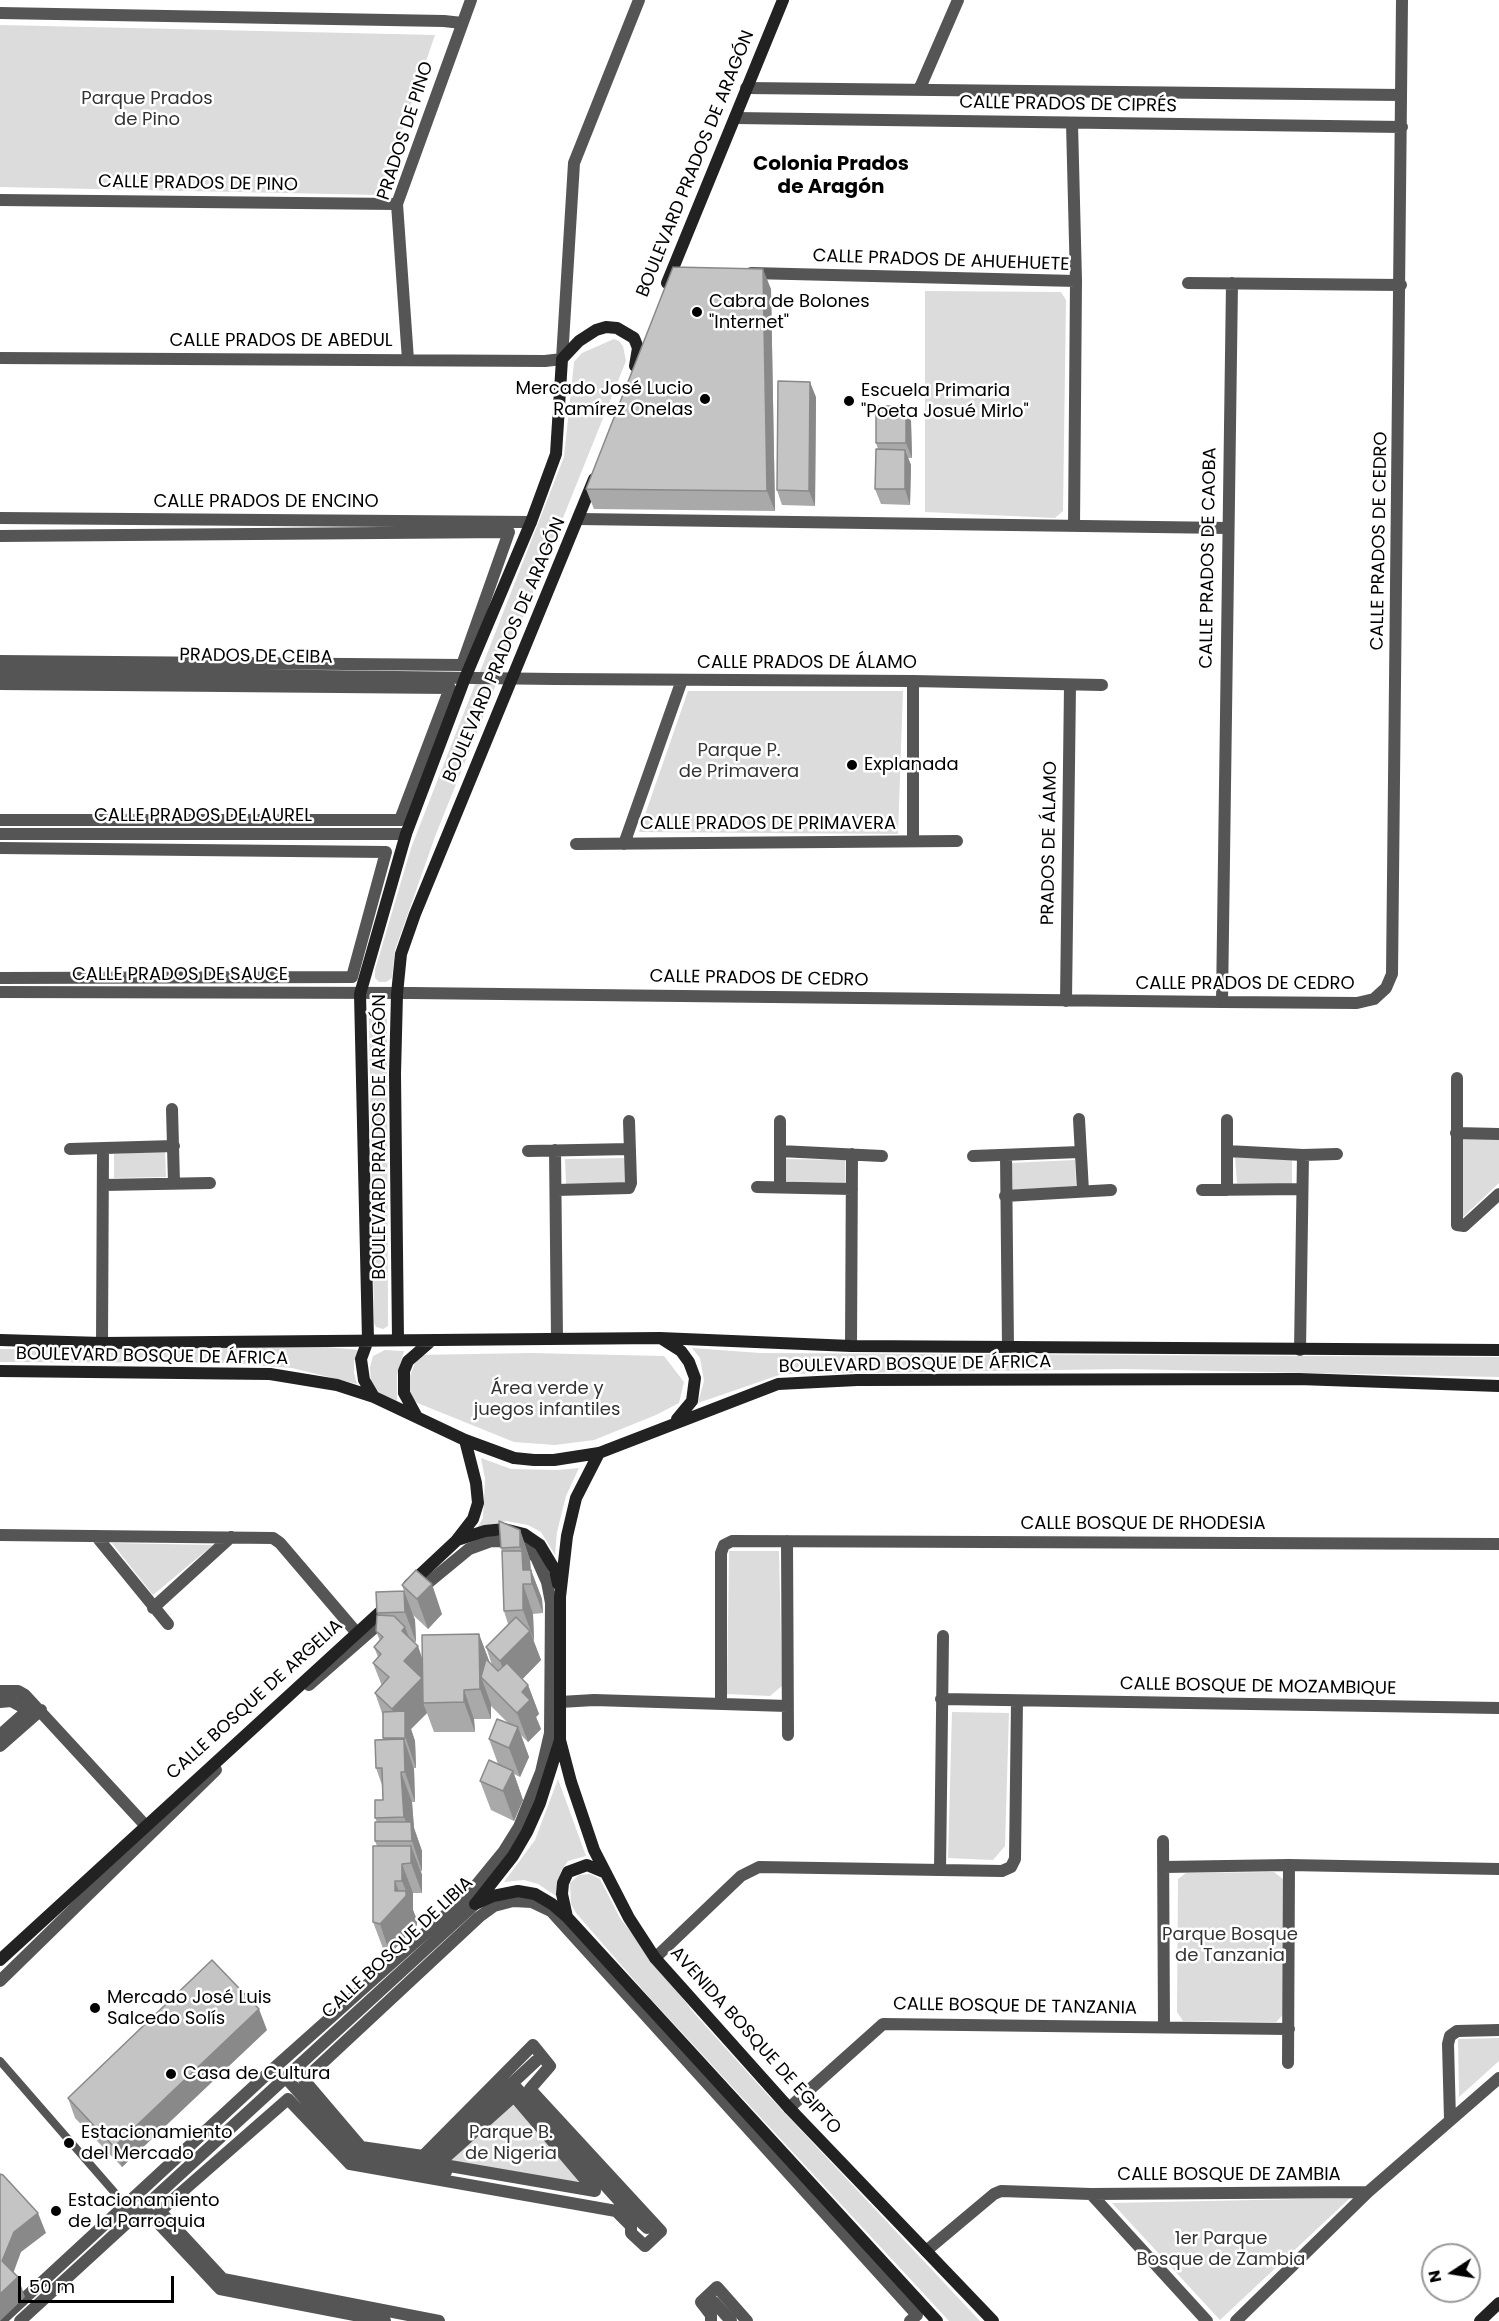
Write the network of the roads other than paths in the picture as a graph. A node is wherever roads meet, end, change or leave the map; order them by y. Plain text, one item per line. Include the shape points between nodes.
1 (471, 0) edge
2 (639, 0) edge
3 (783, 0) edge
4 (958, 0) edge
5 (1402, 0) edge
6 (0, 13) edge
7 (462, 23) junction
8 (746, 88) junction
9 (919, 90) junction
10 (1401, 95) junction
11 (735, 118) junction
12 (1072, 123) junction
13 (1402, 127) junction
14 (0, 200) edge
15 (397, 204) junction
16 (672, 271) junction
17 (687, 272) edge
18 (734, 273) edge
19 (1076, 281) junction
20 (1188, 283) dead end
21 (1232, 283) junction
22 (1401, 285) junction
23 (664, 292) edge
24 (648, 334) edge
25 (0, 358) edge
26 (562, 359) junction
27 (408, 360) junction
28 (599, 464) edge
29 (0, 518) edge
30 (579, 519) junction
31 (531, 522) junction
32 (1074, 525) junction
33 (1227, 528) junction
34 (0, 536) edge
35 (0, 661) edge
36 (0, 672) edge
37 (465, 678) junction
38 (512, 679) junction
39 (682, 680) junction
40 (913, 681) junction
41 (0, 684) edge
42 (1102, 685) dead end
43 (1070, 686) junction
44 (0, 820) edge
45 (0, 834) edge
46 (406, 834) junction
47 (957, 841) dead end
48 (913, 842) junction
49 (624, 843) junction
50 (576, 844) dead end
51 (0, 848) edge
52 (0, 978) edge
53 (0, 992) edge
54 (360, 994) junction
55 (397, 994) junction
56 (1066, 1001) junction
57 (1222, 1002) junction
58 (1457, 1078) dead end
59 (172, 1110) dead end
60 (1079, 1119) dead end
61 (1227, 1120) dead end
62 (629, 1121) dead end
63 (780, 1121) dead end
64 (1456, 1133) junction
65 (1499, 1134) edge
66 (174, 1146) junction
67 (104, 1148) junction
68 (70, 1149) dead end
69 (630, 1149) junction
70 (555, 1150) junction
71 (528, 1151) dead end
72 (780, 1151) junction
73 (1227, 1151) junction
74 (1080, 1152) junction
75 (852, 1154) junction
76 (1337, 1154) dead end
77 (1006, 1155) junction
78 (1303, 1155) junction
79 (882, 1156) dead end
80 (973, 1156) dead end
81 (174, 1183) junction
82 (210, 1183) dead end
83 (104, 1185) junction
84 (780, 1186) junction
85 (757, 1187) dead end
86 (852, 1189) junction
87 (1302, 1189) junction
88 (557, 1190) junction
89 (1112, 1190) dead end
90 (1202, 1190) dead end
91 (1227, 1190) junction
92 (1083, 1191) junction
93 (1499, 1194) edge
94 (1005, 1196) junction
95 (557, 1338) junction
96 (660, 1338) junction
97 (0, 1340) edge
98 (368, 1340) junction
99 (398, 1340) junction
100 (430, 1341) junction
101 (102, 1343) junction
102 (851, 1346) junction
103 (1008, 1348) junction
104 (1300, 1350) junction
105 (1499, 1350) edge
106 (0, 1371) edge
107 (1499, 1386) edge
108 (374, 1397) junction
109 (417, 1417) junction
110 (674, 1422) junction
111 (465, 1440) junction
112 (599, 1452) junction
113 (0, 1535) edge
114 (96, 1536) junction
115 (231, 1537) junction
116 (787, 1540) junction
117 (456, 1541) junction
118 (1499, 1544) edge
119 (560, 1597) junction
120 (153, 1608) junction
121 (168, 1624) dead end
122 (357, 1632) junction
123 (943, 1636) dead end
124 (0, 1691) edge
125 (941, 1699) junction
126 (1017, 1701) junction
127 (0, 1702) edge
128 (560, 1702) junction
129 (721, 1703) junction
130 (787, 1706) junction
131 (1499, 1708) edge
132 (40, 1710) junction
133 (788, 1735) dead end
134 (0, 1736) edge
135 (560, 1740) junction
136 (0, 1746) edge
137 (145, 1826) junction
138 (1163, 1841) dead end
139 (1289, 1865) junction
140 (1164, 1867) junction
141 (1499, 1869) edge
142 (939, 1870) junction
143 (606, 1873) junction
144 (476, 1904) junction
145 (567, 1917) junction
146 (655, 1958) junction
147 (0, 1960) edge
148 (0, 1981) edge
149 (1164, 2027) junction
150 (1289, 2029) junction
151 (1499, 2030) edge
152 (0, 2061) edge
153 (536, 2061) dead end
154 (1288, 2062) dead end
155 (286, 2078) junction
156 (1499, 2078) edge
157 (514, 2090) junction
158 (789, 2108) junction
159 (1450, 2120) junction
160 (422, 2168) junction
161 (1368, 2192) junction
162 (1091, 2194) junction
163 (622, 2204) junction
164 (125, 2205) junction
165 (139, 2212) junction
166 (647, 2228) dead end
167 (926, 2250) junction
168 (714, 2302) dead end
169 (1499, 2303) edge
170 (934, 2320) edge
171 (0, 2321) edge
172 (20, 2321) edge
173 (385, 2321) edge
174 (439, 2321) edge
175 (711, 2321) edge
176 (731, 2321) edge
177 (747, 2321) edge
178 (910, 2321) edge
179 (993, 2321) edge
180 (1208, 2321) edge
181 (1236, 2321) edge
182 (1480, 2321) edge

1 - 7 street, PRADOS DE PINO
2 - 26 street via 574,163
3 - 8 street, BOULEVARD PRADOS DE ARAGÓN
4 - 9 street
5 - 10 street, CALLE PRADOS DE CEDRO
6 - 7 street
7 - 15 street, PRADOS DE PINO
8 - 9 street, CALLE PRADOS DE CIPRÉS
8 - 11 street, BOULEVARD PRADOS DE ARAGÓN
9 - 10 street, CALLE PRADOS DE CIPRÉS
10 - 13 street, CALLE PRADOS DE CEDRO
11 - 12 street, CALLE PRADOS DE CIPRÉS
11 - 16 street, BOULEVARD PRADOS DE ARAGÓN
12 - 13 street, CALLE PRADOS DE CIPRÉS
12 - 19 street
13 - 22 street, CALLE PRADOS DE CEDRO
14 - 15 street, CALLE PRADOS DE PINO
15 - 27 street, PRADOS DE PINO
16 - 17 street
16 - 23 street, BOULEVARD PRADOS DE ARAGÓN
18 - 19 street, CALLE PRADOS DE AHUEHUETE
19 - 32 street, CALLE PRADOS DE AHUEHUETE
20 - 21 street
21 - 22 street
21 - 33 street, CALLE PRADOS DE CAOBA
22 - 57 street, CALLE PRADOS DE CEDRO via 1392,974 1386,988 1374,999 1358,1003
24 - 26 street via 633,371 638,348 634,338 617,328 596,330 579,340
25 - 27 street, CALLE PRADOS DE ABEDUL
26 - 27 street, CALLE PRADOS DE ABEDUL
26 - 31 street, BOULEVARD PRADOS DE ARAGÓN via 556,454
28 - 30 street, BOULEVARD PRADOS DE ARAGÓN
29 - 31 street, CALLE PRADOS DE ENCINO
30 - 32 street
30 - 38 street, BOULEVARD PRADOS DE ARAGÓN
31 - 37 street, BOULEVARD PRADOS DE ARAGÓN
32 - 33 street
33 - 57 street, CALLE PRADOS DE CAOBA
34 - 35 street via 509,532 462,665
36 - 37 street, PRADOS DE CEIBA
37 - 38 street, PRADOS DE CEIBA
37 - 46 street, BOULEVARD PRADOS DE ARAGÓN
38 - 39 street, CALLE PRADOS DE ÁLAMO
38 - 55 street, BOULEVARD PRADOS DE ARAGÓN via 415,914 402,954
39 - 40 street, CALLE PRADOS DE ÁLAMO
39 - 49 street, CALLE PRADOS DE PRIMAVERA
40 - 43 street, CALLE PRADOS DE ÁLAMO
40 - 48 street, CALLE PRADOS DE PRIMAVERA
41 - 44 street via 450,688 400,820
42 - 43 street, CALLE PRADOS DE ÁLAMO
43 - 56 street, PRADOS DE ÁLAMO
45 - 46 street, CALLE PRADOS DE LAUREL
46 - 54 street, BOULEVARD PRADOS DE ARAGÓN
47 - 48 street, CALLE PRADOS DE PRIMAVERA
48 - 49 street, CALLE PRADOS DE PRIMAVERA
49 - 50 street, CALLE PRADOS DE PRIMAVERA
51 - 52 street via 386,852 352,977
53 - 54 street, CALLE PRADOS DE SAUCE
54 - 55 street, CALLE PRADOS DE SAUCE
54 - 98 street, BOULEVARD PRADOS DE ARAGÓN
55 - 56 street, CALLE PRADOS DE CEDRO
55 - 99 street, BOULEVARD PRADOS DE ARAGÓN
56 - 57 street, CALLE PRADOS DE CEDRO
58 - 64 street
59 - 66 street
60 - 74 street
61 - 73 street
62 - 69 street
63 - 72 street
64 - 65 street
64 - 93 street via 1457,1225 1464,1226
66 - 67 street
66 - 81 street
67 - 68 street
67 - 83 street
69 - 70 street
69 - 88 street via 629,1188
70 - 71 street
70 - 88 street
72 - 75 street
72 - 84 street
73 - 78 street
73 - 91 street
74 - 77 street
74 - 92 street
75 - 79 street
75 - 86 street
76 - 78 street
77 - 80 street
77 - 94 street
78 - 87 street
81 - 82 street
81 - 83 street
83 - 101 street
84 - 85 street
84 - 86 street
86 - 102 street
87 - 91 street
87 - 104 street
88 - 95 street
89 - 92 street
90 - 91 street
92 - 94 street
94 - 103 street
95 - 96 street, BOULEVARD BOSQUE DE ÁFRICA
95 - 100 street, BOULEVARD BOSQUE DE ÁFRICA
96 - 102 street, BOULEVARD BOSQUE DE ÁFRICA
96 - 110 street via 681,1351 695,1378 692,1401
97 - 101 street, BOULEVARD BOSQUE DE ÁFRICA
98 - 99 street, BOULEVARD BOSQUE DE ÁFRICA
98 - 101 street, BOULEVARD BOSQUE DE ÁFRICA
98 - 108 street, BOULEVARD PRADOS DE ARAGÓN via 363,1349 362,1370
99 - 100 street, BOULEVARD BOSQUE DE ÁFRICA
100 - 109 street via 408,1361 404,1371 404,1393
102 - 103 street, BOULEVARD BOSQUE DE ÁFRICA
103 - 104 street, BOULEVARD BOSQUE DE ÁFRICA
104 - 105 street, BOULEVARD BOSQUE DE ÁFRICA
106 - 108 street, BOULEVARD BOSQUE DE ÁFRICA via 270,1374 337,1385
107 - 110 street, BOULEVARD BOSQUE DE ÁFRICA via 1299,1379 775,1384
108 - 109 street, BOULEVARD BOSQUE DE ÁFRICA
109 - 111 street, BOULEVARD BOSQUE DE ÁFRICA
110 - 112 street, BOULEVARD BOSQUE DE ÁFRICA
111 - 112 street, BOULEVARD BOSQUE DE ÁFRICA via 514,1458 534,1460
111 - 117 street, CALLE BOSQUE DE ARGELIA via 478,1503 473,1519
112 - 119 street, CALLE BOSQUE DE LIBIA via 576,1498
113 - 114 street
114 - 115 street
114 - 120 street
115 - 120 street
115 - 122 street via 276,1540
116 - 118 street, CALLE BOSQUE DE RHODESIA
116 - 129 street, CALLE BOSQUE DE RHODESIA via 732,1541 722,1548
116 - 130 street
117 - 119 street via 504,1529 524,1534 540,1545 555,1570
117 - 122 street, CALLE BOSQUE DE ARGELIA
119 - 128 street, CALLE BOSQUE DE LIBIA
120 - 121 street
122 - 137 street, CALLE BOSQUE DE ARGELIA
123 - 125 street
124 - 132 street via 22,1693
125 - 126 street, CALLE BOSQUE DE MOZAMBIQUE
125 - 142 street
126 - 131 street, CALLE BOSQUE DE MOZAMBIQUE
126 - 142 street via 1014,1863 1002,1871
127 - 134 street via 11,1701 27,1710
128 - 129 street
128 - 135 street, CALLE BOSQUE DE LIBIA
129 - 130 street
130 - 133 street
132 - 136 street
132 - 137 street
135 - 143 street, AVENIDA BOSQUE DE EGIPTO via 574,1793
135 - 144 street, CALLE BOSQUE DE LIBIA via 527,1832
137 - 147 street, CALLE BOSQUE DE ARGELIA
138 - 140 street, CALLE BOSQUE DE TANZANIA
139 - 140 street
139 - 141 street
139 - 150 street
140 - 149 street, CALLE BOSQUE DE TANZANIA
142 - 146 street via 759,1867 741,1876
143 - 145 street via 587,1865 568,1872 562,1894
143 - 146 street, AVENIDA BOSQUE DE EGIPTO
144 - 145 street via 518,1891 536,1894
144 - 155 street, CALLE BOSQUE DE LIBIA
145 - 170 street
146 - 158 street, AVENIDA BOSQUE DE EGIPTO
148 - 164 street via 244,1742 469,1549 491,1541 517,1542 536,1557 551,1603 550,1733 541,1772 519,1827 504,1851 468,1895
149 - 150 street, CALLE BOSQUE DE TANZANIA
149 - 158 street, CALLE BOSQUE DE TANZANIA via 884,2024
150 - 154 street
151 - 159 street via 1457,2031 1450,2036
152 - 164 lane
153 - 157 street
155 - 160 street via 355,2155
155 - 165 street, CALLE BOSQUE DE LIBIA
156 - 159 street, CALLE BOSQUE DE ZAMBIA
157 - 157 street via 521,2105 596,2191 438,2164
157 - 160 street
157 - 163 street
158 - 167 street, AVENIDA BOSQUE DE EGIPTO
159 - 161 street, CALLE BOSQUE DE ZAMBIA
160 - 163 street
161 - 162 street, CALLE BOSQUE DE ZAMBIA
161 - 181 street, CALLE BOSQUE DE ZAMBIA
162 - 167 street, CALLE BOSQUE DE ZAMBIA via 998,2192
162 - 180 street, CALLE BOSQUE DE ZAMBIA
163 - 166 street
164 - 165 lane
164 - 171 street
165 - 172 street, CALLE BOSQUE DE LIBIA
165 - 173 street via 220,2289
167 - 179 street, AVENIDA BOSQUE DE EGIPTO
168 - 176 street
169 - 182 street
174 - 178 street via 223,2279 160,2211 288,2099 350,2164 616,2211 645,2246 661,2231 531,2089 550,2066 533,2045 423,2156 361,2147 304,2080 479,1917 494,1906 513,1901 532,1902 551,1911 917,2315
175 - 177 street via 701,2302 717,2287

